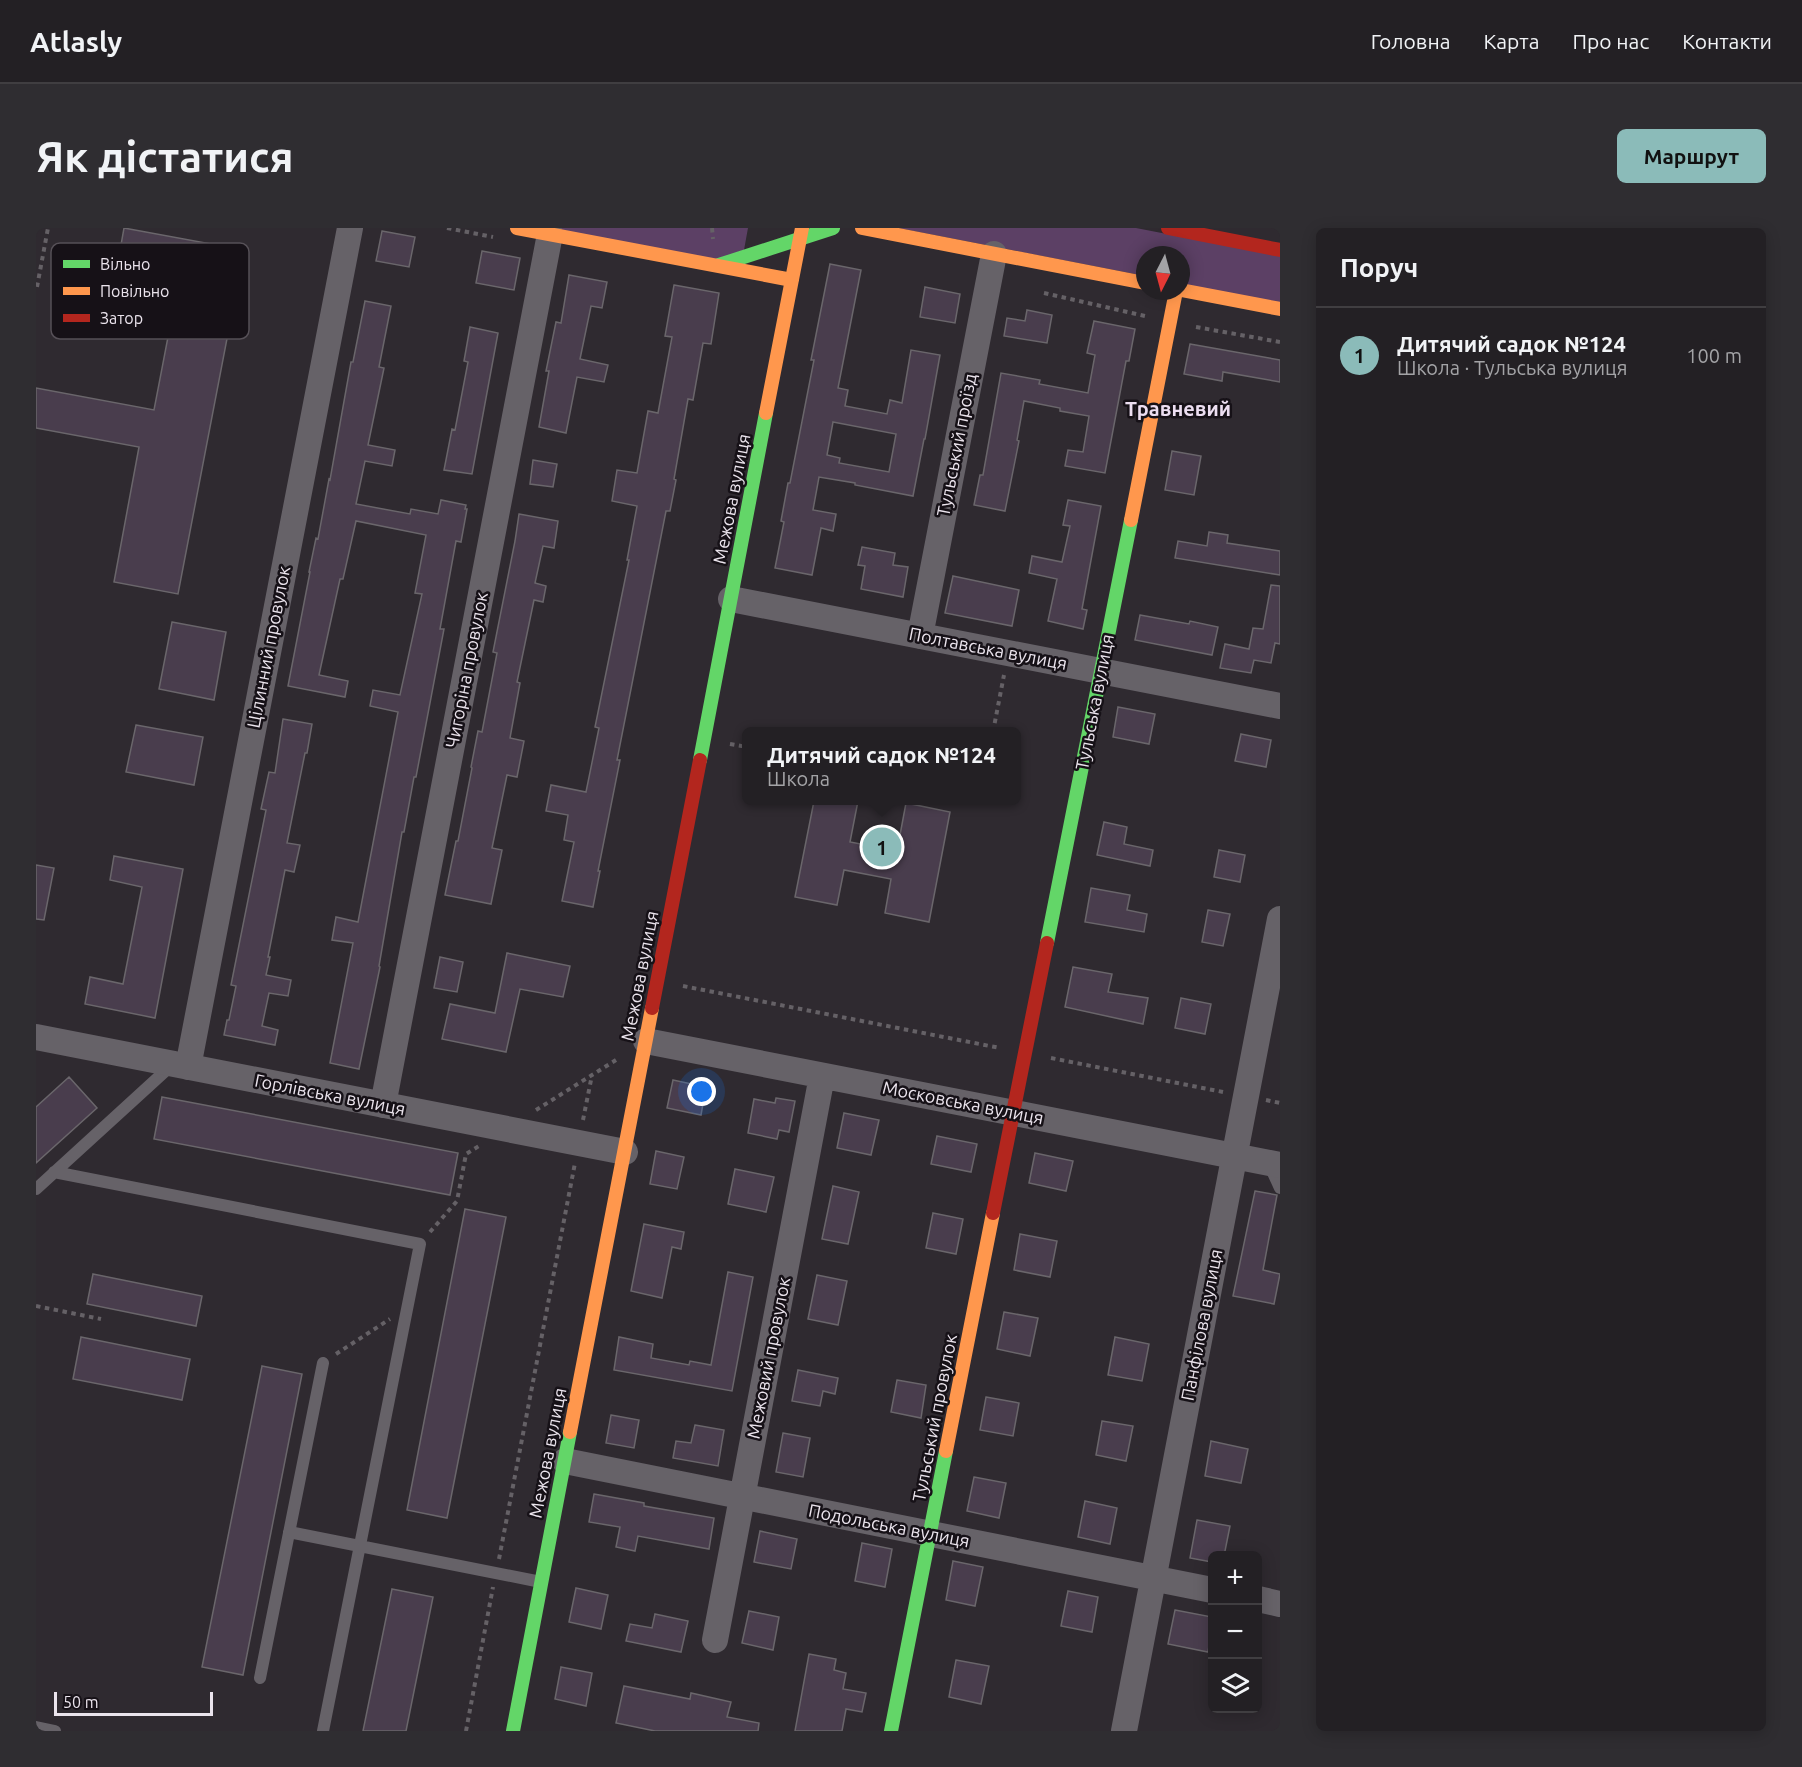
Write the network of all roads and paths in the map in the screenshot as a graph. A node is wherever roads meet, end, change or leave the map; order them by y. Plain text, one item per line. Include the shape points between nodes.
1 (48, 228) edge
2 (350, 228) edge
3 (517, 228) edge
4 (833, 228) edge
5 (862, 228) edge
6 (1181, 229) edge
7 (801, 233) edge
8 (550, 234) junction
9 (1280, 250) edge
10 (994, 254) junction
11 (717, 266) junction
12 (792, 280) junction
13 (1136, 281) edge
14 (37, 287) edge
15 (1035, 291) dead end
16 (1190, 292) edge
17 (1175, 300) edge
18 (1280, 309) edge
19 (1171, 322) junction
20 (1280, 342) edge
21 (731, 599) junction
22 (920, 636) junction
23 (1008, 653) junction
24 (1101, 671) junction
25 (1280, 706) edge
26 (994, 727) edge
27 (727, 744) dead end
28 (742, 746) edge
29 (1280, 919) edge
30 (675, 984) dead end
31 (36, 1037) edge
32 (646, 1041) junction
33 (1025, 1053) junction
34 (180, 1065) junction
35 (592, 1075) junction
36 (822, 1076) junction
37 (1246, 1096) junction
38 (1280, 1103) edge
39 (383, 1105) junction
40 (1013, 1113) junction
41 (507, 1129) junction
42 (579, 1143) junction
43 (625, 1152) junction
44 (1234, 1156) junction
45 (1274, 1164) edge
46 (54, 1172) junction
47 (1280, 1188) edge
48 (36, 1189) edge
49 (420, 1244) junction
50 (36, 1306) edge
51 (407, 1307) junction
52 (101, 1319) dead end
53 (323, 1363) joint
54 (565, 1461) junction
55 (742, 1496) junction
56 (289, 1532) junction
57 (930, 1534) junction
58 (360, 1546) junction
59 (496, 1573) junction
60 (1153, 1578) junction
61 (542, 1582) junction
62 (1208, 1589) edge
63 (1262, 1600) edge
64 (1280, 1604) edge
65 (715, 1640) dead end
66 (260, 1678) dead end
67 (36, 1727) edge
68 (55, 1731) edge
69 (323, 1731) edge
70 (466, 1731) edge
71 (513, 1731) edge
72 (891, 1731) edge
73 (1124, 1731) edge

1 - 14 path
2 - 34 street, Цілинний провулок
3 - 8 street
4 - 7 street
5 - 10 street
6 - 9 street
7 - 11 street
7 - 12 street, Межова вулиця
8 - 11 street
8 - 39 street, Чигоріна провулок
10 - 13 street
10 - 22 street, Тульський проїзд
11 - 12 street
12 - 21 street, Межова вулиця
15 - 19 path
16 - 18 street
17 - 19 street, Тульська вулиця
19 - 20 path
19 - 24 street, Тульська вулиця
21 - 22 street, Полтавська вулиця
21 - 32 street, Межова вулиця
22 - 23 street, Полтавська вулиця
23 - 24 street, Полтавська вулиця
23 - 26 path
24 - 25 street, Полтавська вулиця
24 - 33 street, Тульська вулиця
27 - 28 path
29 - 37 street, Панфілова вулиця
30 - 33 path
31 - 34 street, Горлівська вулиця
32 - 35 path
32 - 36 street, Московська вулиця
32 - 43 street, Межова вулиця
33 - 37 path
33 - 40 street, Тульська вулиця
34 - 39 street, Горлівська вулиця
34 - 46 lane
35 - 41 path
35 - 42 path
36 - 40 street, Московська вулиця
36 - 55 street, Межовий провулок
37 - 38 path
37 - 44 street, Панфілова вулиця
39 - 41 street, Горлівська вулиця
40 - 44 street, Московська вулиця
40 - 57 street, Тульський провулок
41 - 42 street, Горлівська вулиця
41 - 49 path via 466,1154 457,1202
42 - 43 street, Горлівська вулиця
42 - 59 path
43 - 54 street, Межова вулиця
44 - 45 street, Московська вулиця
44 - 60 street, Панфілова вулиця
45 - 47 lane
46 - 48 lane
46 - 49 lane
49 - 51 lane
50 - 52 path
51 - 53 path
51 - 58 lane
53 - 56 lane
54 - 55 street, Подольська вулиця
54 - 61 street, Межова вулиця
55 - 57 street, Подольська вулиця
55 - 65 street, Межовий провулок
56 - 58 lane
56 - 66 lane
57 - 60 street, Подольська вулиця
57 - 72 street, Тульський провулок
58 - 59 lane
58 - 69 lane
59 - 61 lane
59 - 70 path
60 - 62 street, Подольська вулиця
60 - 73 street, Панфілова вулиця
61 - 71 street, Межова вулиця
63 - 64 street
67 - 68 lane

